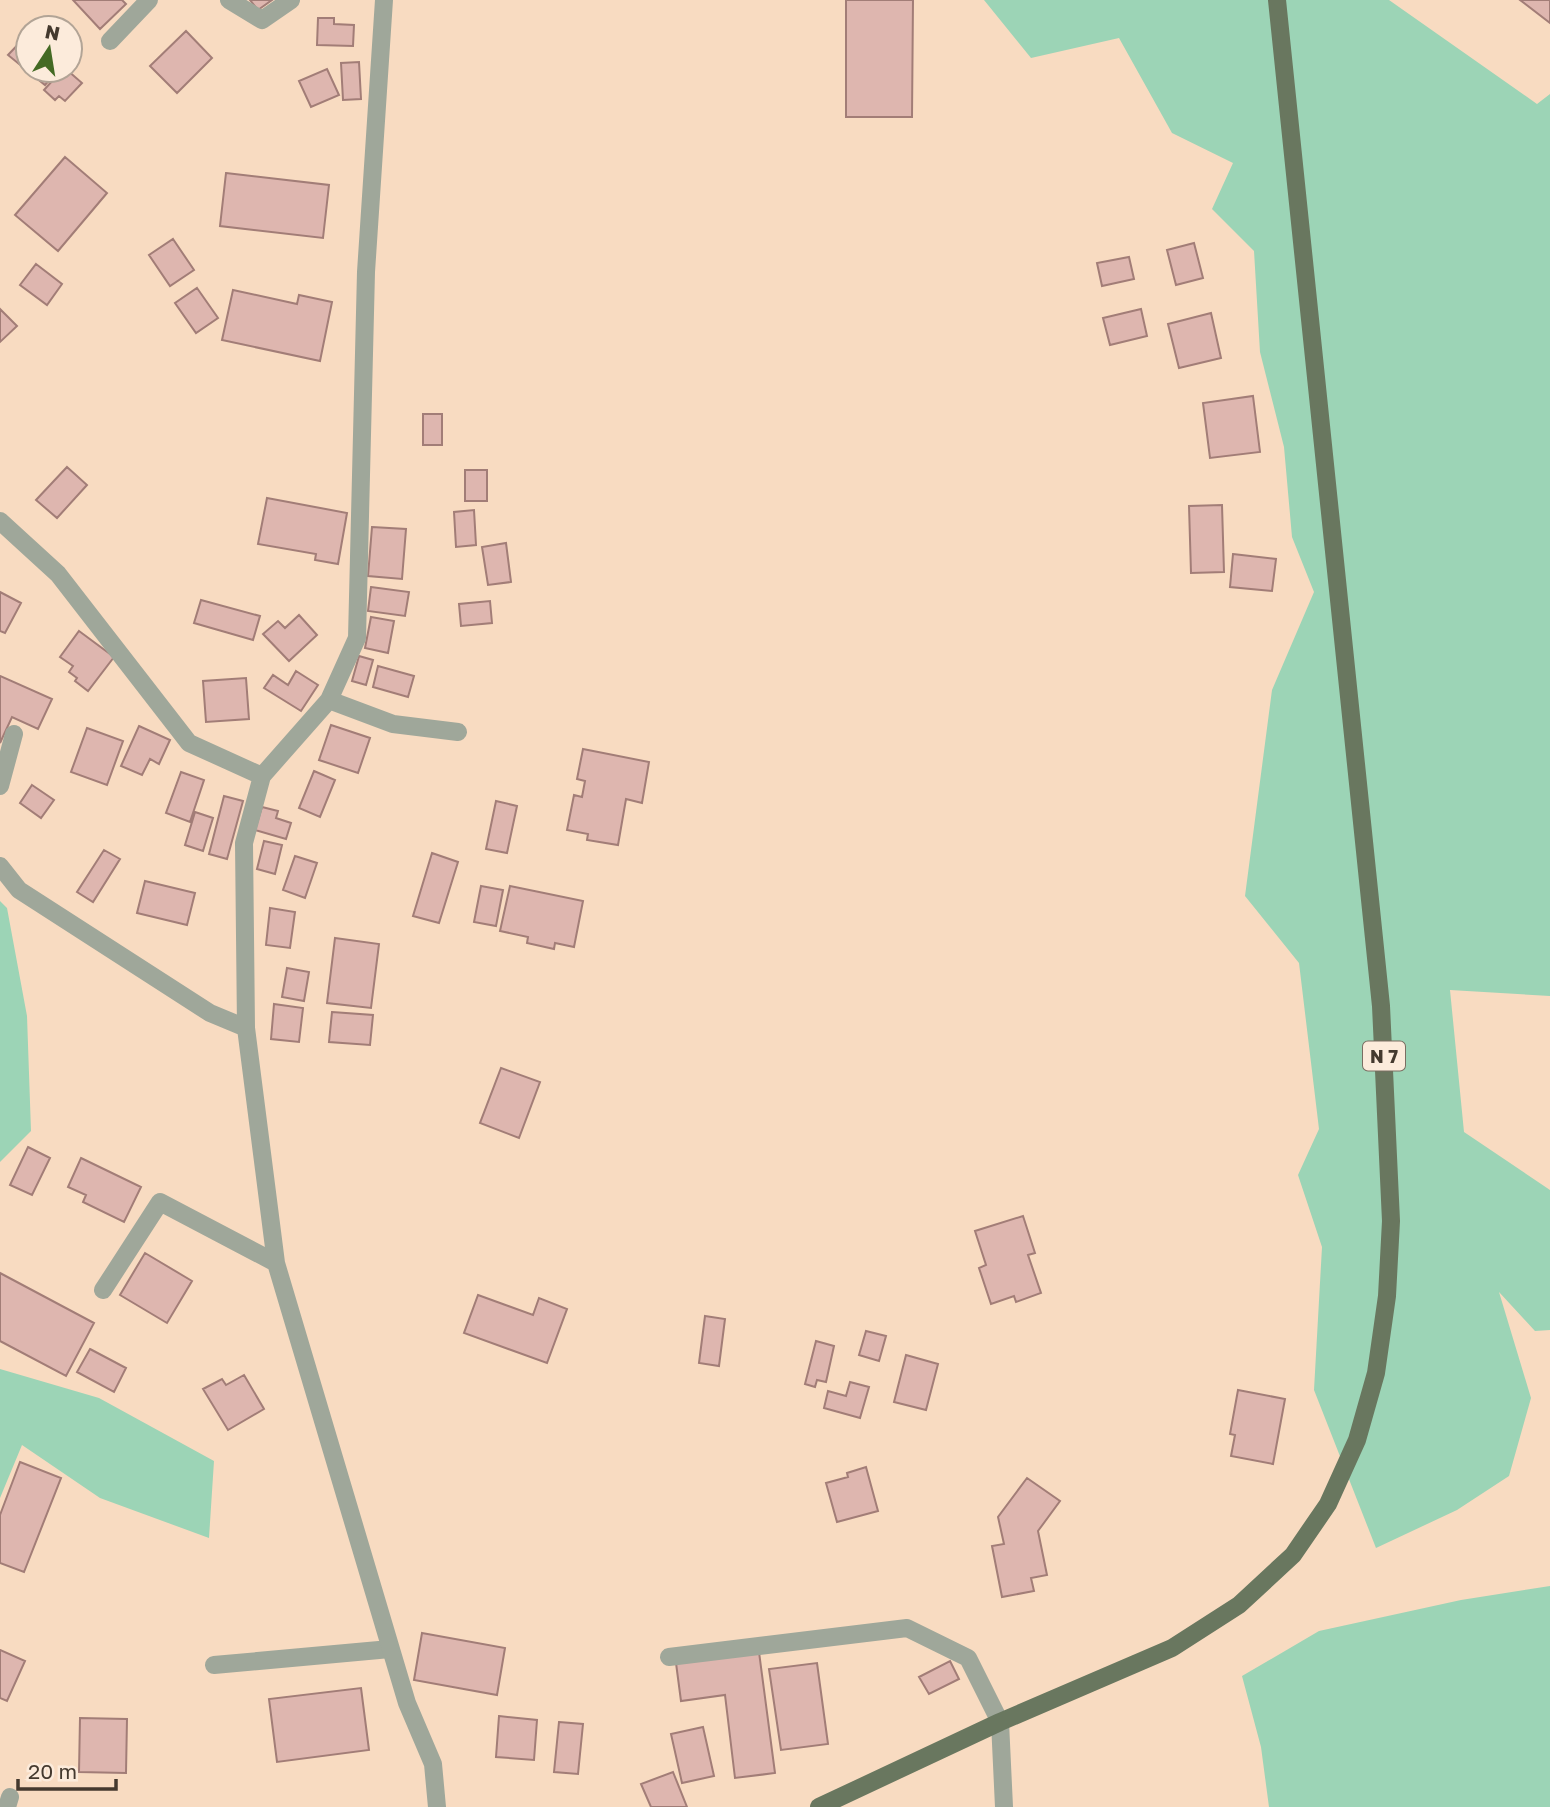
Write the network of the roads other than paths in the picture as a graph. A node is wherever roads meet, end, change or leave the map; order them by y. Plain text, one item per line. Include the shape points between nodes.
1 (149, 0) edge
2 (229, 0) edge
3 (291, 0) edge
4 (384, 0) edge
5 (1277, 0) edge
6 (110, 41) dead end
7 (0, 522) edge
8 (330, 700) junction
9 (458, 732) dead end
10 (14, 734) dead end
11 (262, 776) junction
12 (0, 786) edge
13 (0, 866) edge
14 (246, 1028) junction
15 (276, 1263) junction
16 (103, 1290) dead end
17 (390, 1649) junction
18 (669, 1657) dead end
19 (214, 1665) dead end
20 (1000, 1722) junction
21 (436, 1807) edge
22 (818, 1807) edge
23 (1004, 1807) edge

1 - 6 street
2 - 3 street via 262,20
4 - 8 street via 366,272 357,638
5 - 20 main road, N 7 via 1381,1006 1391,1221 1376,1373 1357,1440 1328,1504 1284,1564 1239,1605 1172,1648
7 - 11 street via 58,574 189,743
8 - 9 street via 393,724
8 - 11 street
10 - 12 street
11 - 14 street via 244,843
13 - 14 street via 19,890 210,1013
14 - 15 street
15 - 16 street via 160,1202
15 - 17 street
17 - 19 street
17 - 21 street via 433,1765
18 - 20 street via 907,1628 968,1658
20 - 22 main road, N 7
20 - 23 street

